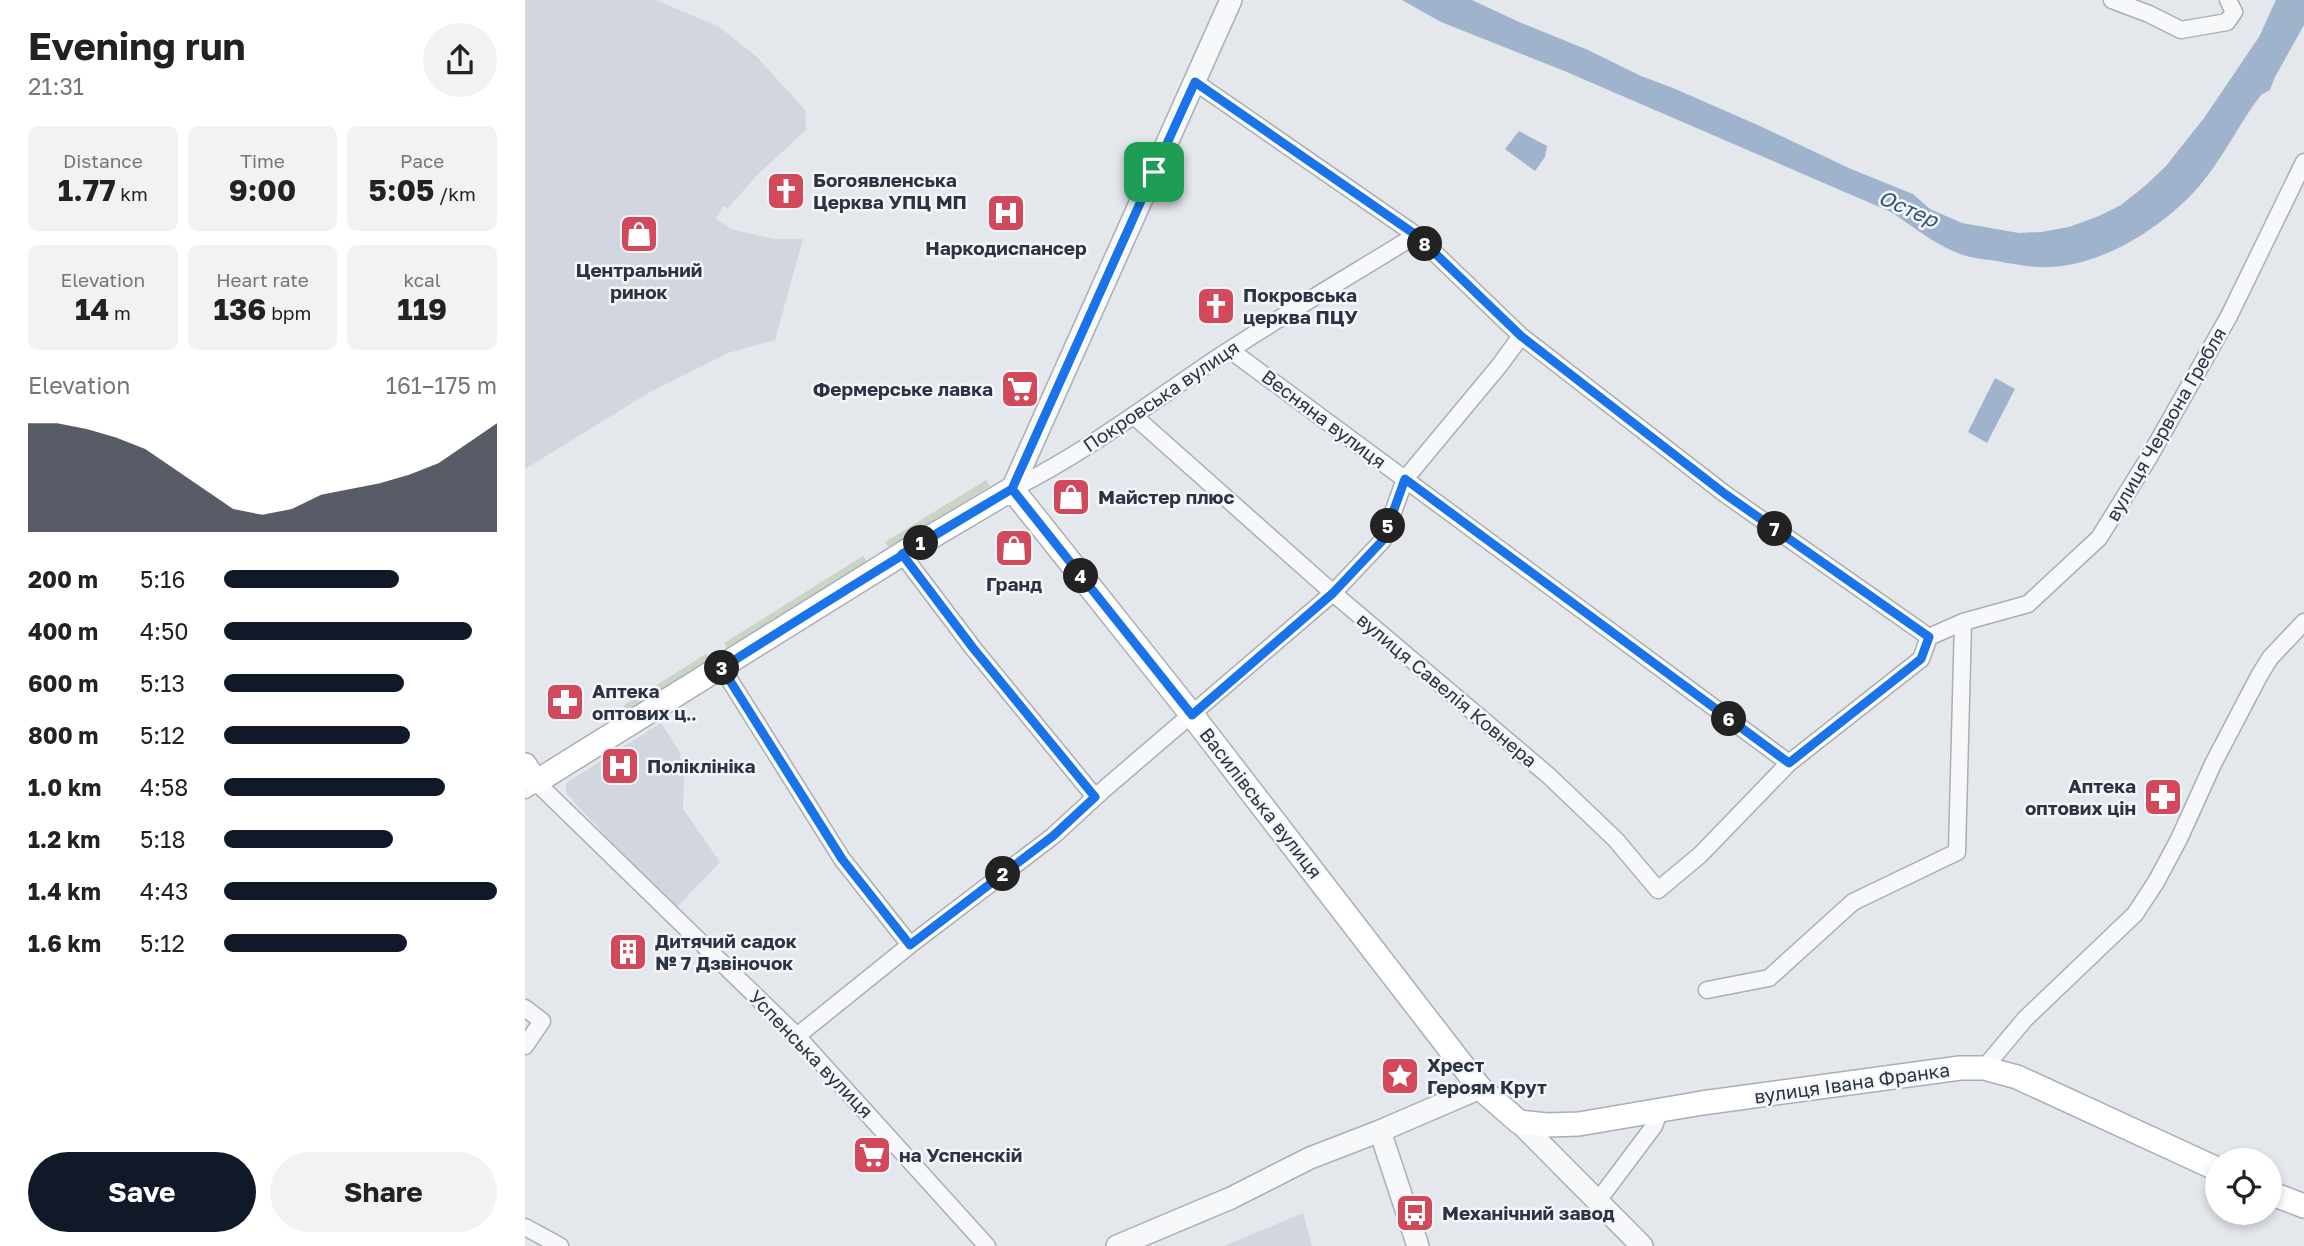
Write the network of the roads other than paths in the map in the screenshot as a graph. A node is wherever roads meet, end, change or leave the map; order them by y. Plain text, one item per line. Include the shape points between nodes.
1 (1231, 0) edge
2 (2112, 0) edge
3 (2231, 6) edge
4 (1195, 82) junction
5 (2304, 162) edge
6 (1416, 235) junction
7 (1521, 336) junction
8 (1230, 350) junction
9 (1133, 416) junction
10 (1405, 479) junction
11 (1012, 489) junction
12 (902, 554) junction
13 (1333, 593) junction
14 (1963, 622) junction
15 (2304, 622) edge
16 (1929, 637) junction
17 (722, 668) junction
18 (1192, 715) junction
19 (1789, 763) junction
20 (529, 779) edge
21 (1095, 797) junction
22 (910, 945) junction
23 (1707, 990) dead end
24 (525, 1007) edge
25 (797, 1036) junction
26 (525, 1046) edge
27 (1984, 1068) junction
28 (1480, 1088) junction
29 (1660, 1110) junction
30 (1519, 1122) junction
31 (1380, 1131) junction
32 (2205, 1163) edge
33 (2282, 1198) edge
34 (1597, 1202) junction
35 (2304, 1206) edge
36 (525, 1227) edge
37 (560, 1246) edge
38 (987, 1246) edge
39 (1117, 1246) edge
40 (1418, 1246) edge
41 (1642, 1246) edge

1 - 4 street
2 - 3 street via 2181,30 2227,22
4 - 6 street
4 - 11 street
5 - 14 street, вулиця Червона Гребля via 2229,316 2099,538 2028,604
6 - 7 street
6 - 8 street, Покровська вулиця
7 - 10 street
7 - 16 street via 1725,494
8 - 9 street, Покровська вулиця
8 - 10 street, Весняна вулиця
9 - 11 street, Покровська вулиця
9 - 13 street, вулиця Савелія Ковнера
10 - 13 street via 1383,540
10 - 19 street, Весняна вулиця
11 - 12 main road, Покровська вулиця
11 - 18 main road, Василівська вулиця
12 - 17 main road, Покровська вулиця
12 - 21 street
13 - 18 street
13 - 19 street, вулиця Савелія Ковнера via 1549,776 1616,839 1658,890 1700,855
14 - 16 street, вулиця Червона Гребля
14 - 23 street via 1957,852 1853,902 1769,978
15 - 27 street via 2259,676 2173,850 2134,914 2025,1019
16 - 19 street via 1921,659
17 - 20 main road, Покровська вулиця
17 - 22 street via 842,859
18 - 21 street
18 - 28 main road, Василівська вулиця
20 - 25 street, Успенська вулиця
21 - 22 street via 1053,836
22 - 25 street
24 - 26 street via 542,1021
25 - 38 street, Успенська вулиця
27 - 29 main road, вулиця Івана Франка
27 - 32 main road, вулиця Івана Франка via 2017,1077
28 - 30 main road
28 - 31 street
29 - 30 main road, вулиця Івана Франка via 1579,1124
29 - 34 street via 1654,1126
30 - 34 street
31 - 39 street
31 - 40 street
33 - 35 main road
34 - 41 street
36 - 37 street

